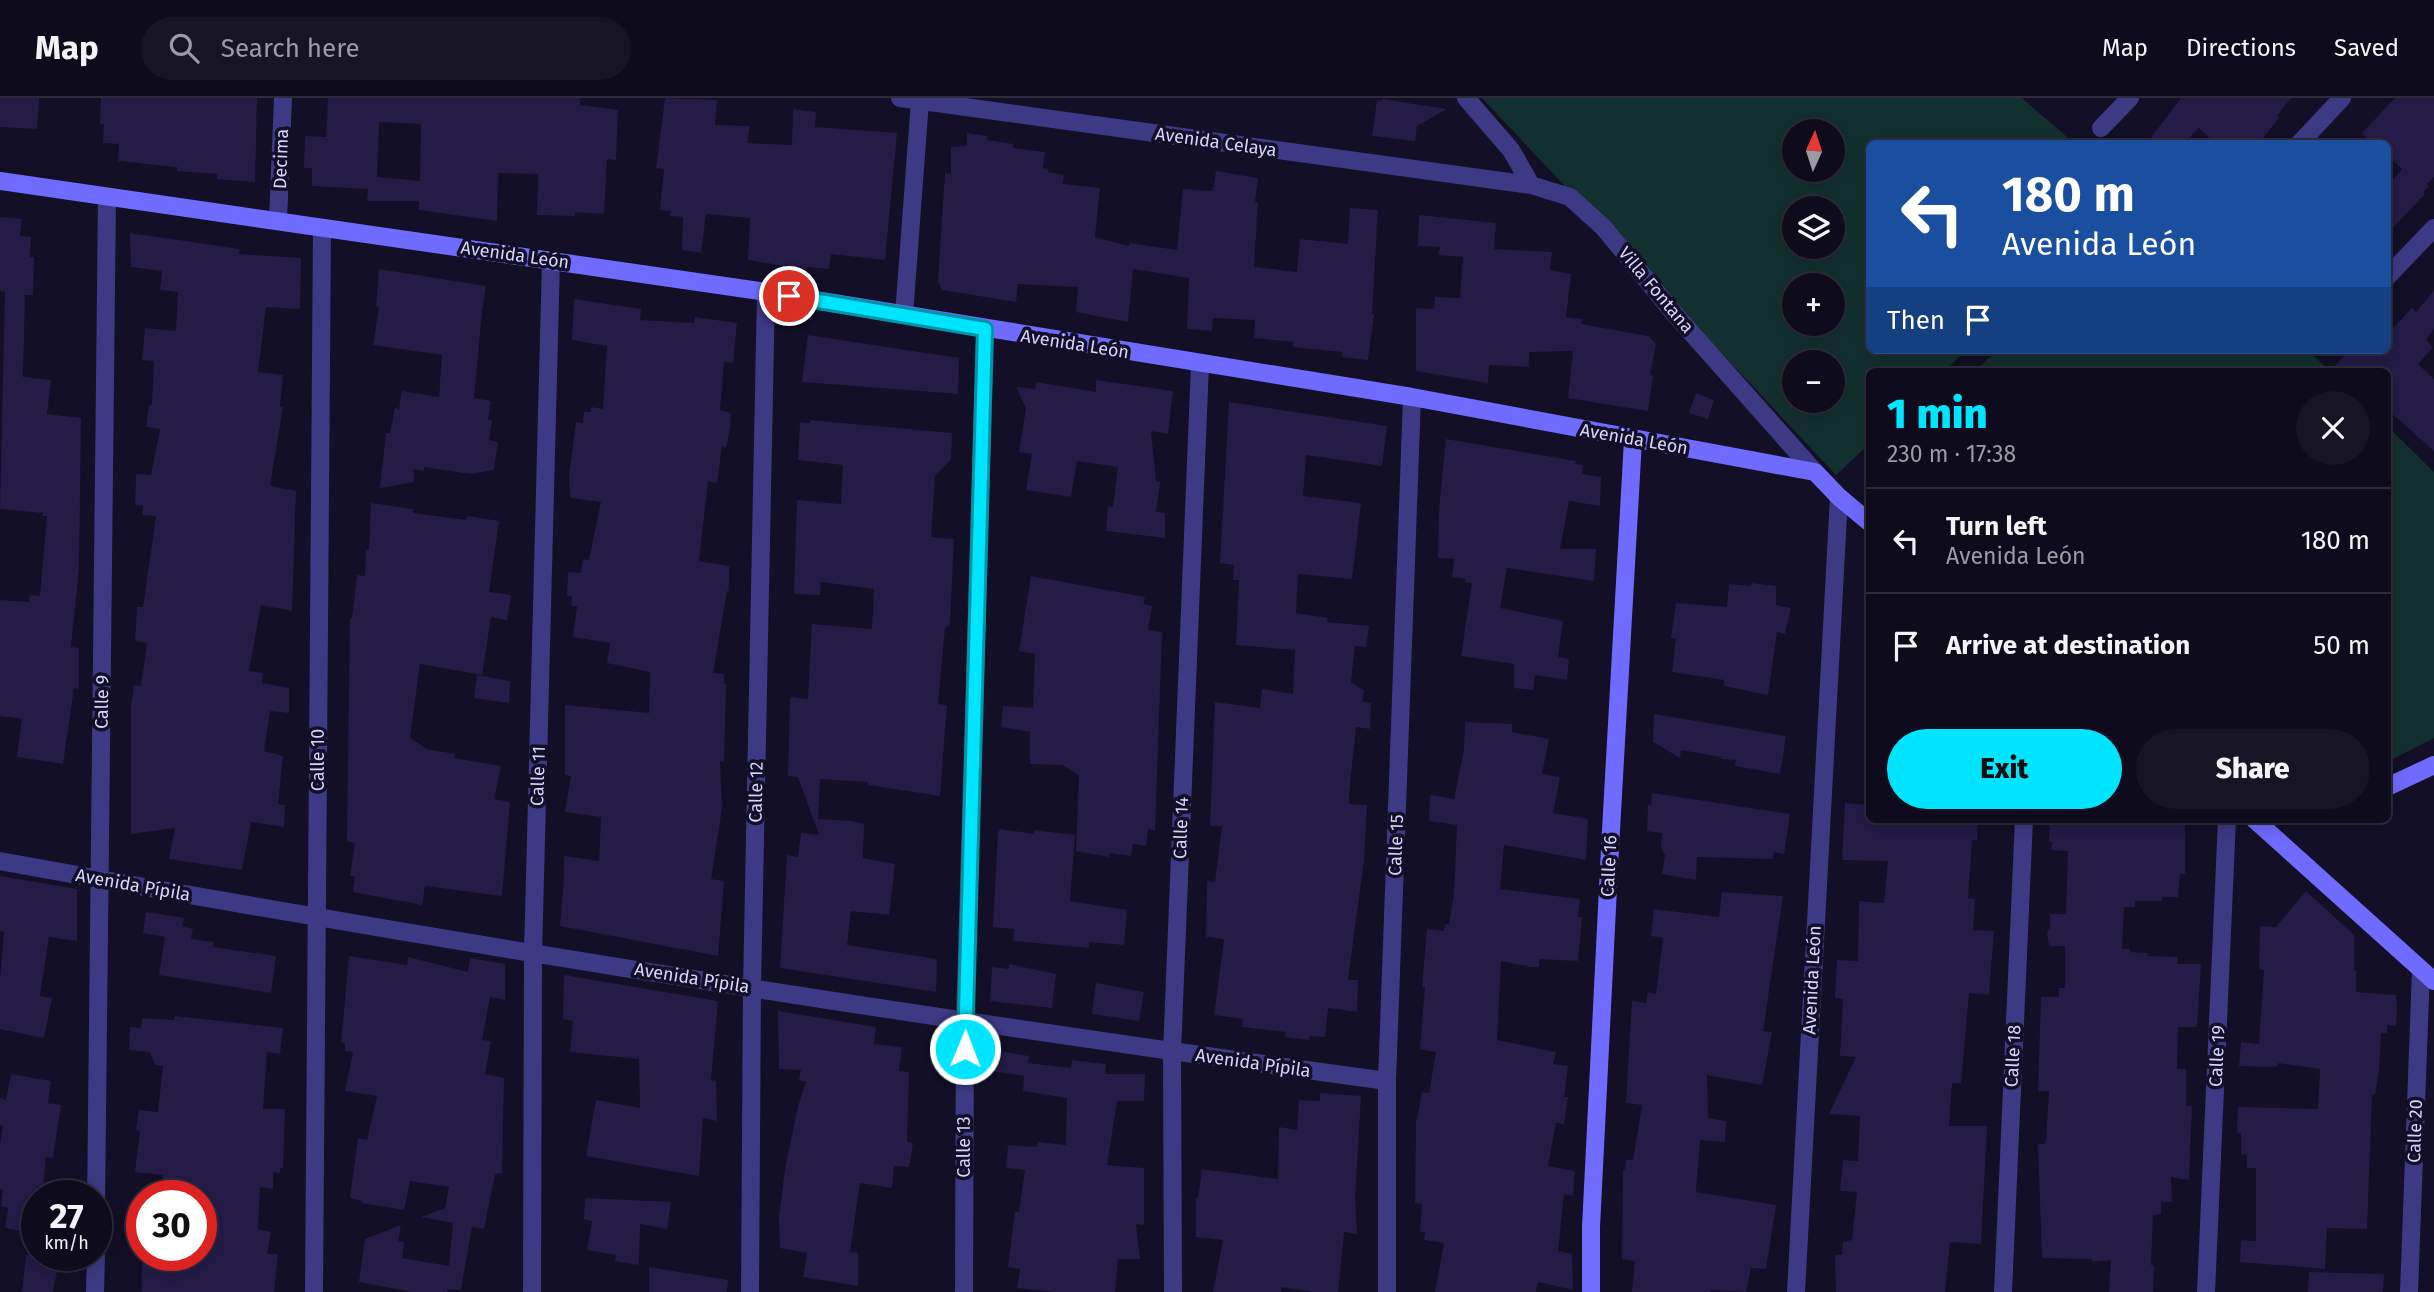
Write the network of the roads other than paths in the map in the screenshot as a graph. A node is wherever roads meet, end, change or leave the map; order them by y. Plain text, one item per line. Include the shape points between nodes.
1 (283, 98) edge
2 (900, 98) edge
3 (1466, 98) edge
4 (2130, 98) edge
5 (2342, 98) edge
6 (920, 101) junction
7 (2101, 128) dead end
8 (2303, 140) edge
9 (0, 181) edge
10 (1531, 185) junction
11 (107, 197) junction
12 (278, 220) junction
13 (323, 228) junction
14 (2434, 228) edge
15 (551, 260) junction
16 (2391, 273) edge
17 (766, 292) junction
18 (904, 316) junction
19 (985, 329) junction
20 (1200, 364) junction
21 (1412, 397) junction
22 (1633, 439) junction
23 (1815, 472) junction
24 (1839, 497) junction
25 (1866, 520) edge
26 (2434, 765) edge
27 (2391, 784) edge
28 (2024, 823) edge
29 (2227, 823) edge
30 (2258, 823) edge
31 (0, 861) edge
32 (100, 879) junction
33 (317, 918) junction
34 (533, 954) junction
35 (2428, 976) edge
36 (752, 987) junction
37 (965, 1023) junction
38 (1172, 1052) junction
39 (1387, 1080) junction
40 (96, 1180) edge
41 (96, 1271) edge
42 (95, 1292) edge
43 (314, 1292) edge
44 (532, 1292) edge
45 (751, 1292) edge
46 (964, 1292) edge
47 (1172, 1292) edge
48 (1387, 1292) edge
49 (1591, 1292) edge
50 (1796, 1292) edge
51 (2003, 1292) edge
52 (2206, 1292) edge
53 (2409, 1292) edge

1 - 12 street, Decima
2 - 6 street, Avenida Celaya
3 - 10 street via 1511,150
4 - 7 street
5 - 8 street
6 - 10 street, Avenida Celaya
6 - 18 street
9 - 11 street, Avenida León
10 - 23 street, Villa Fontana via 1570,197 1604,228 1672,312
11 - 12 street, Avenida León
11 - 32 street, Calle 9
12 - 13 street, Avenida León
13 - 15 street, Avenida León
13 - 33 street, Calle 10
14 - 16 street
15 - 17 street, Avenida León
15 - 34 street, Calle 11
17 - 18 street, Avenida León
17 - 36 street, Calle 12
18 - 19 street, Avenida León
19 - 20 street, Avenida León
19 - 37 street, Calle 13
20 - 21 street, Avenida León
20 - 38 street, Calle 14
21 - 22 street, Avenida León
21 - 39 street, Calle 15
22 - 23 street, Avenida León
22 - 49 street, Calle 16
23 - 24 street, Villa Fontana
24 - 25 street
24 - 50 street, Avenida León
26 - 27 street
28 - 51 street, Calle 18
29 - 52 street, Calle 19
30 - 35 street
31 - 32 street, Avenida Pípila
32 - 33 street, Avenida Pípila
32 - 40 street, Calle 9
33 - 34 street, Avenida Pípila
33 - 43 street, Calle 10
34 - 36 street, Avenida Pípila
34 - 44 street, Calle 11
35 - 53 street, Calle 20
36 - 37 street, Avenida Pípila
36 - 45 street, Calle 12
37 - 38 street, Avenida Pípila
37 - 46 street, Calle 13
38 - 39 street, Avenida Pípila
38 - 47 street, Calle 14
39 - 48 street, Calle 15
41 - 42 street

